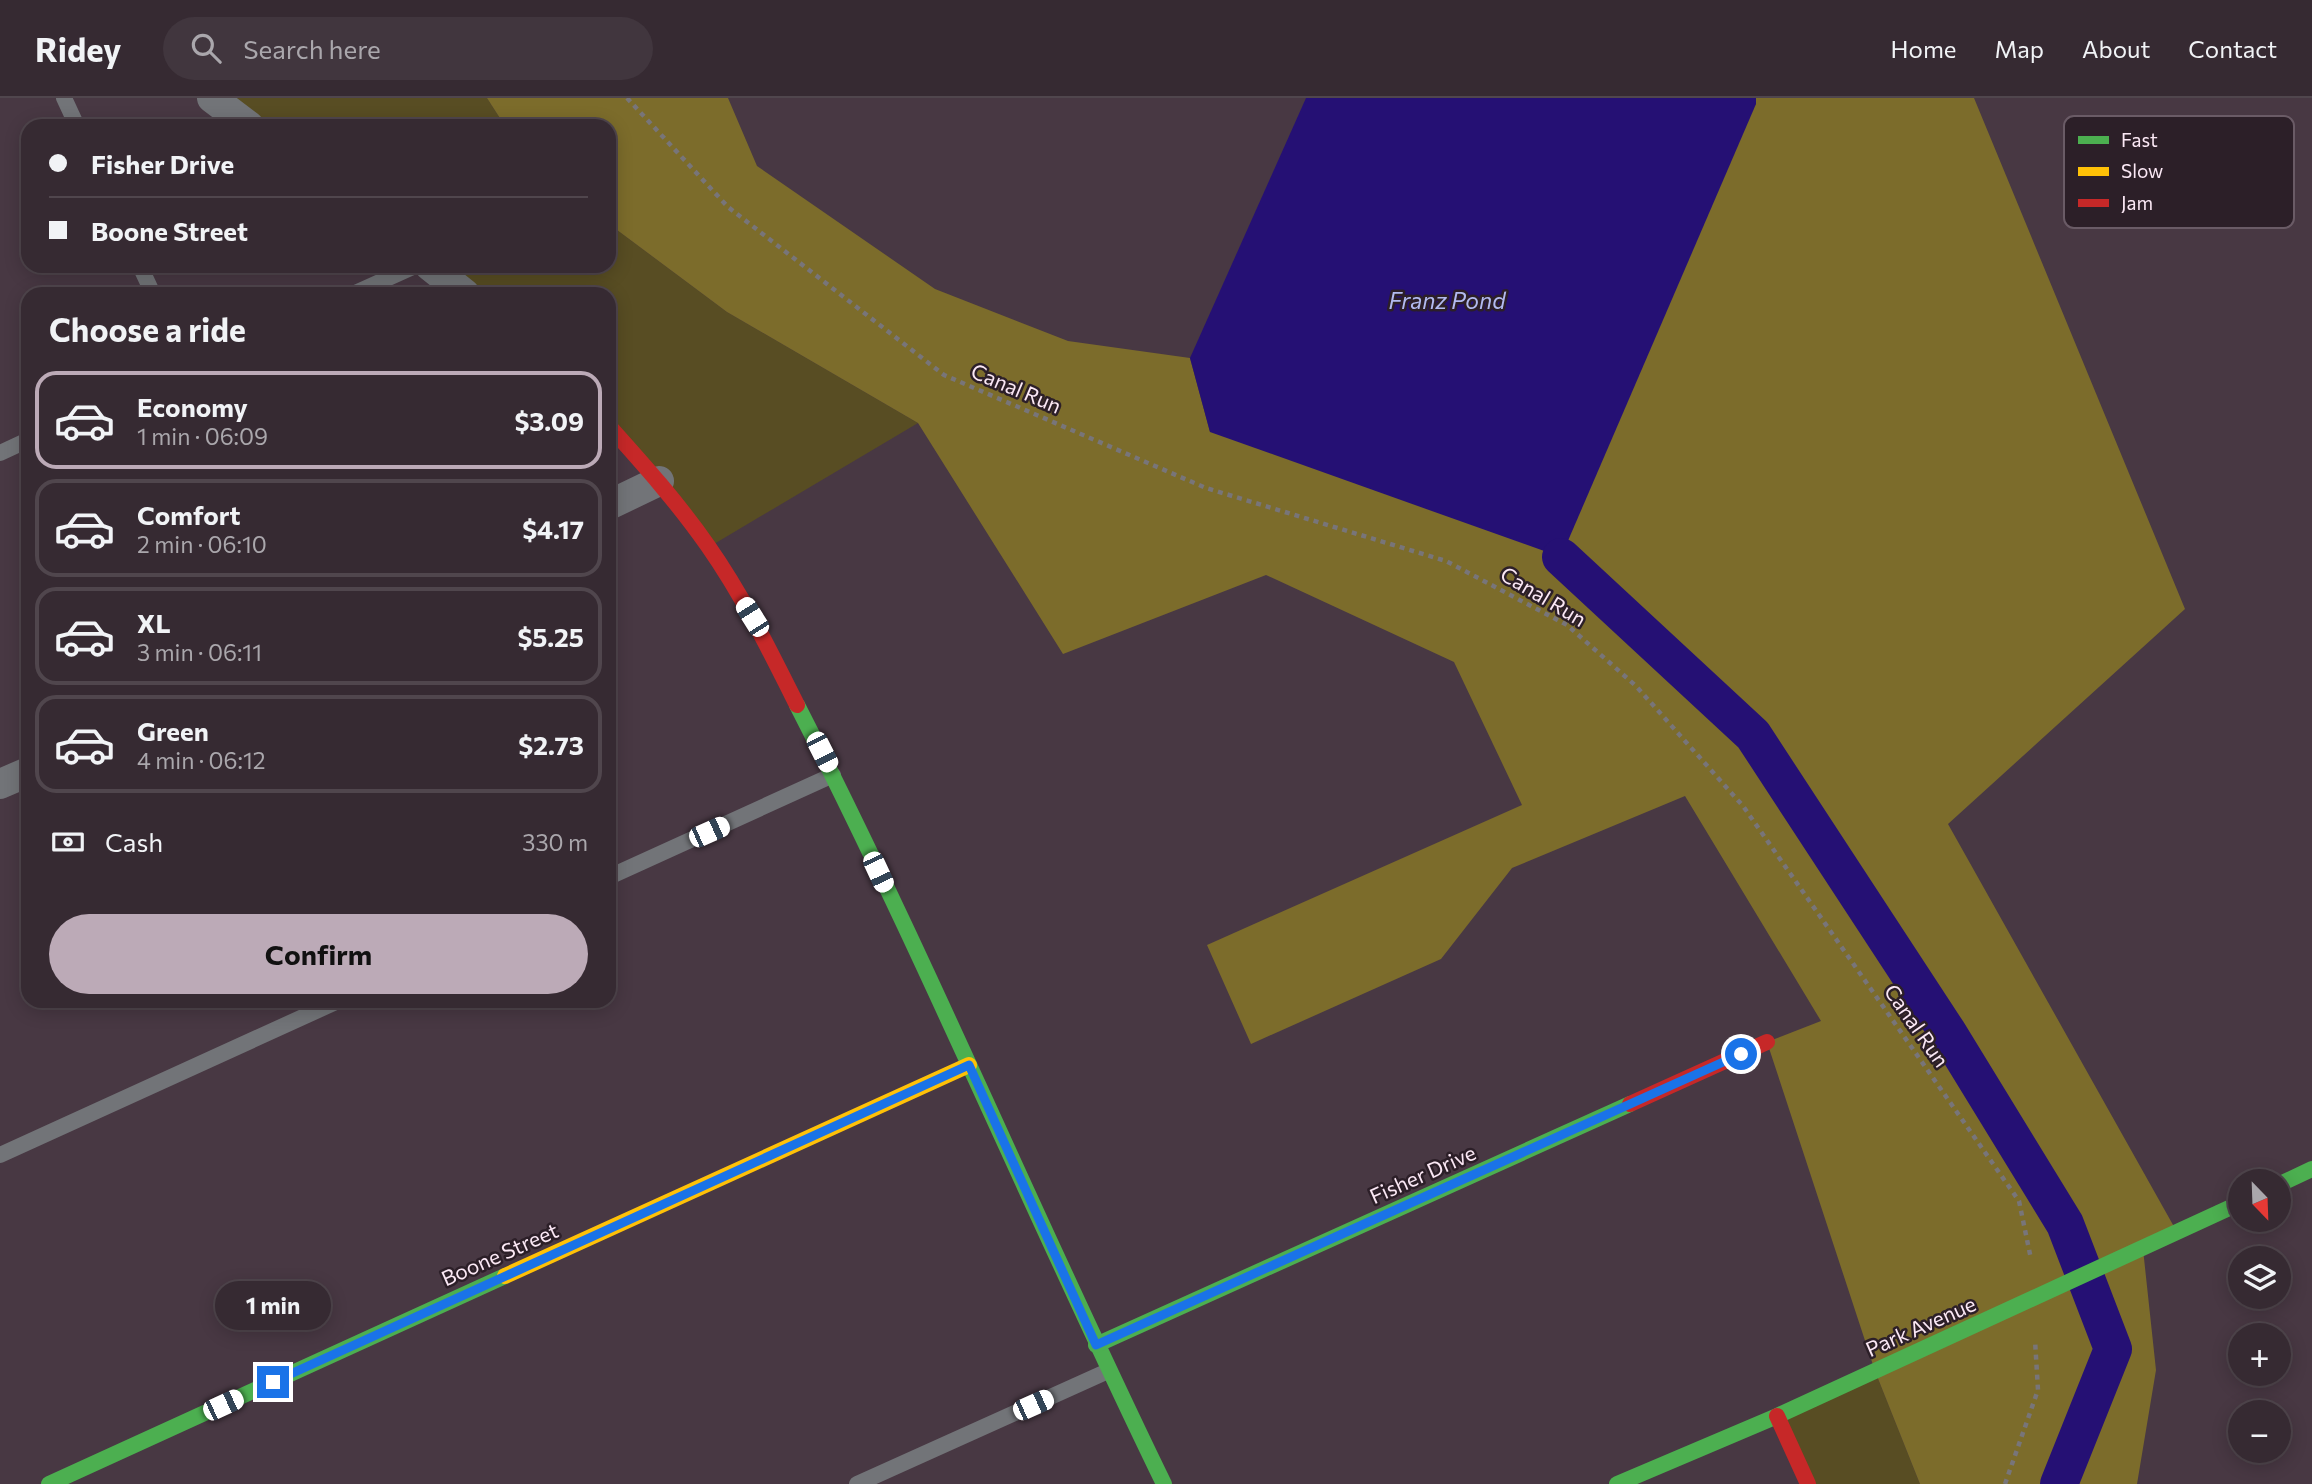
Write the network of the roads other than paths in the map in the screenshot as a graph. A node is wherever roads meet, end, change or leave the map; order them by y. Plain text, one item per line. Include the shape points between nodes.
1 (64, 98) edge
2 (212, 98) edge
3 (74, 119) edge
4 (240, 119) edge
5 (400, 273) edge
6 (439, 273) edge
7 (368, 287) edge
8 (456, 287) edge
9 (616, 434) edge
10 (21, 443) edge
11 (0, 453) edge
12 (659, 481) junction
13 (616, 502) edge
14 (21, 775) edge
15 (833, 775) junction
16 (0, 785) edge
17 (616, 874) edge
18 (323, 1008) edge
19 (1766, 1042) dead end
20 (969, 1065) junction
21 (0, 1156) edge
22 (2312, 1169) edge
23 (2291, 1179) edge
24 (2228, 1209) edge
25 (1096, 1345) junction
26 (1108, 1371) junction
27 (1777, 1416) junction
28 (49, 1484) edge
29 (857, 1484) edge
30 (1164, 1484) edge
31 (1617, 1484) edge
32 (1808, 1484) edge

1 - 3 lane
2 - 4 street
5 - 7 lane
6 - 8 street
9 - 12 street
10 - 11 lane
12 - 13 street
12 - 15 street via 709,547 752,617
14 - 16 street
15 - 17 lane
15 - 20 street
18 - 21 lane
19 - 25 street, Fisher Drive
20 - 25 street
20 - 28 street, Boone Street
22 - 23 street
24 - 27 street, Park Avenue
25 - 26 street
26 - 29 lane
26 - 30 street
27 - 31 street, Park Avenue
27 - 32 street

